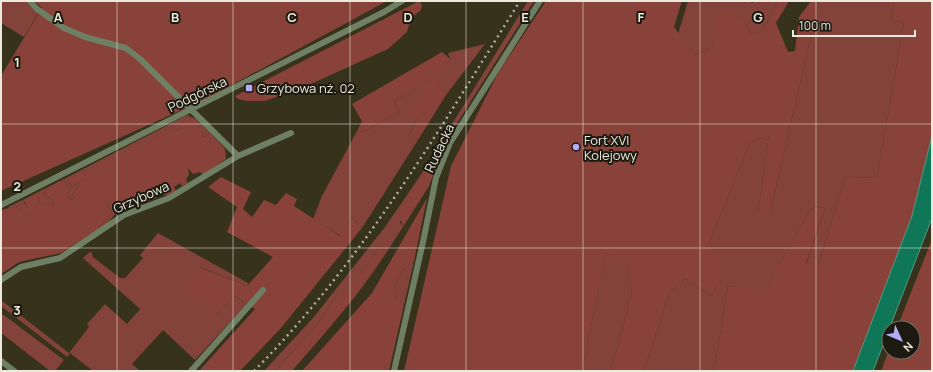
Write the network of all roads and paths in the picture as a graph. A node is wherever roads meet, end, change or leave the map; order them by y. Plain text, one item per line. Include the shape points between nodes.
1 (30, 1) edge
2 (402, 1) edge
3 (540, 1) edge
4 (192, 109) junction
5 (291, 133) dead end
6 (238, 156) junction
7 (1, 205) edge
8 (1, 280) edge
9 (263, 290) dead end
10 (1, 361) edge
11 (14, 371) edge
12 (191, 371) edge
13 (394, 371) edge

1 - 4 street via 64,28 85,37 126,48
2 - 4 street, Podgórska
3 - 13 street, Rudacka via 450,143 436,178
4 - 6 street
4 - 7 street, Podgórska
5 - 6 street, Grzybowa
6 - 8 street, Grzybowa via 169,198 124,215 60,258 21,266
9 - 12 street
10 - 11 street

